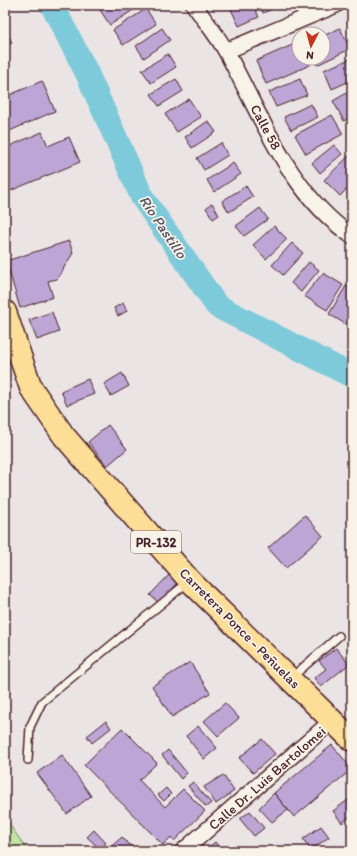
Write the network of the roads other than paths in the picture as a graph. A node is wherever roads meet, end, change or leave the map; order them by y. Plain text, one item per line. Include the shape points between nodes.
1 (194, 5) edge
2 (336, 5) edge
3 (226, 51) junction
4 (352, 236) edge
5 (5, 312) edge
6 (190, 581) junction
7 (339, 636) dead end
8 (291, 678) junction
9 (333, 720) junction
10 (352, 740) edge
11 (28, 760) dead end
12 (183, 851) edge

1 - 3 street, Calle 58
2 - 3 street
3 - 4 street, Calle 58 via 285,164 312,201 338,227
5 - 6 main road, Carretera Ponce - Peñuelas / PR-132 via 35,394 64,436
6 - 8 main road, Carretera Ponce - Peñuelas / PR-132
6 - 11 lane via 42,702 30,727
7 - 8 lane
8 - 9 main road, Carretera Ponce - Peñuelas / PR-132
9 - 10 main road, Carretera Ponce - Peñuelas / PR-132
9 - 12 street, Calle Dr. Luis Bartolomei

